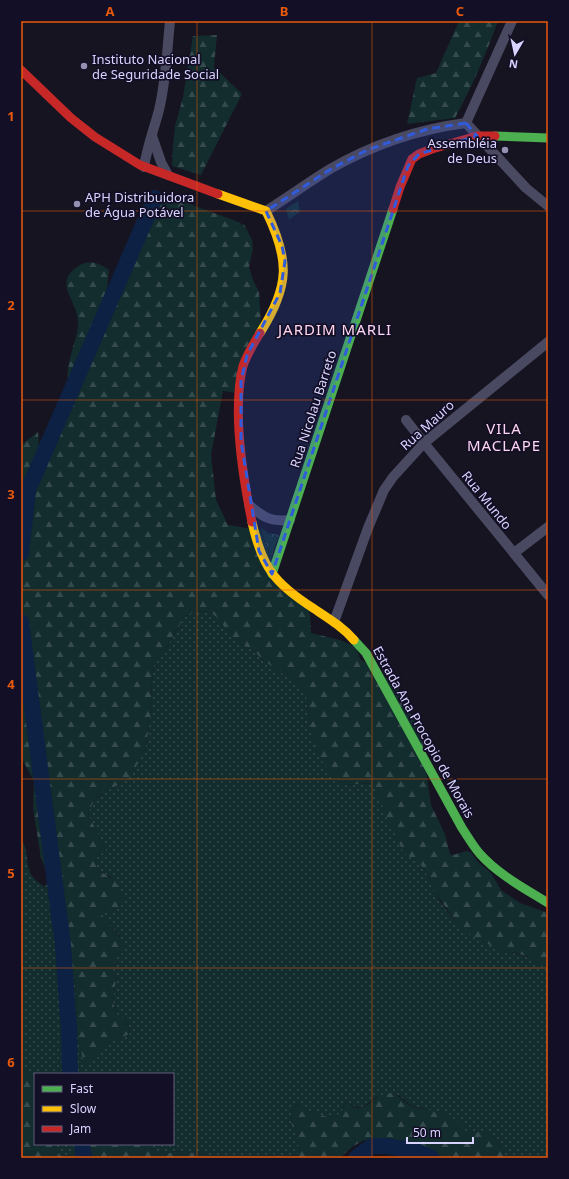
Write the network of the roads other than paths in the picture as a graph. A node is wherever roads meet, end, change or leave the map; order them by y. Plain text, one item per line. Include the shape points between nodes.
1 (170, 21) edge
2 (512, 21) edge
3 (21, 70) edge
4 (466, 123) junction
5 (152, 136) junction
6 (477, 136) junction
7 (548, 138) edge
8 (144, 166) junction
9 (168, 175) junction
10 (548, 206) edge
11 (266, 211) junction
12 (548, 342) edge
13 (406, 420) dead end
14 (424, 443) junction
15 (249, 505) junction
16 (290, 520) junction
17 (548, 527) edge
18 (514, 553) junction
19 (272, 574) junction
20 (548, 595) edge
21 (334, 622) junction
22 (548, 903) edge

1 - 5 street via 164,79
2 - 4 street
3 - 8 street via 71,118 95,137
4 - 6 street
4 - 11 street via 427,129 367,150 331,169
5 - 8 street
5 - 9 street
6 - 7 street, Rua Nicolau Barreto
6 - 10 street via 526,188
6 - 16 street, Rua Nicolau Barreto via 419,154 408,166
8 - 9 street
9 - 11 street
11 - 15 street, Estrada Ana Procopio de Morais via 282,246 285,261 280,293 247,355 241,381 241,441
12 - 14 street, Rua Mauro
13 - 14 street, Rua Mundo
14 - 18 street, Rua Mundo
14 - 21 street, Rua Mauro via 384,490
15 - 16 street via 269,519
15 - 19 street, Estrada Ana Procopio de Morais via 259,551
16 - 19 street, Rua Nicolau Barreto
17 - 18 street
18 - 20 street, Rua Mundo
19 - 21 street, Estrada Ana Procopio de Morais via 285,588
21 - 22 street, Estrada Ana Procopio de Morais via 366,653 474,846 500,872

